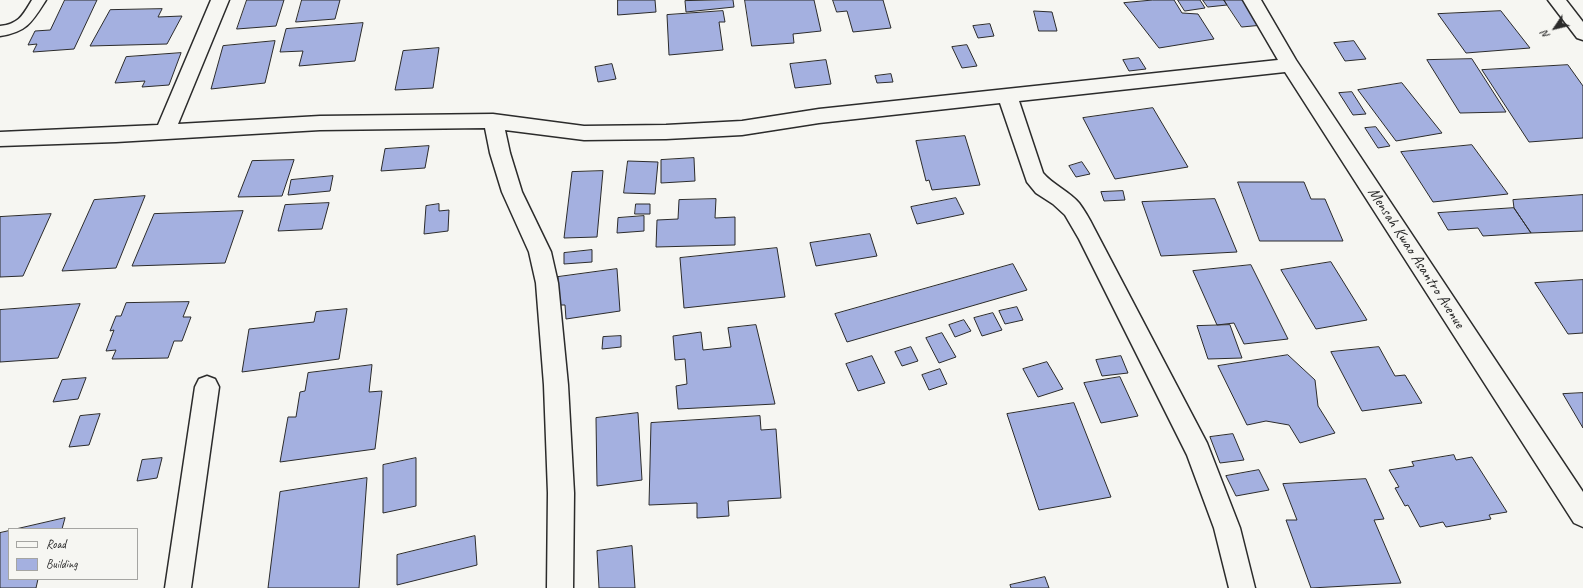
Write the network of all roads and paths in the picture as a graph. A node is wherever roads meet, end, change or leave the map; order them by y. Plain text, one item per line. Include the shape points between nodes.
1 (39, 0) edge
2 (220, 0) edge
3 (1252, 0) edge
4 (1557, 0) edge
5 (0, 32) edge
6 (1583, 34) edge
7 (1290, 65) junction
8 (1007, 95) junction
9 (493, 121) junction
10 (165, 132) junction
11 (0, 139) edge
12 (207, 387) dead end
13 (1583, 514) edge
14 (178, 588) edge
15 (560, 588) edge
16 (1242, 588) edge

1 - 5 lane via 23,24
2 - 10 street
3 - 7 street, Mensah Kwao Asantro Avenue
4 - 6 street
7 - 8 street
7 - 13 street, Mensah Kwao Asantro Avenue
8 - 9 street via 819,116 742,128 666,132 584,133
8 - 16 street via 1034,176 1043,187 1072,210 1088,234 1198,450 1227,528
9 - 10 street via 320,123
9 - 15 street via 512,192 540,252 547,283 556,385 561,493
10 - 11 street
12 - 14 street

